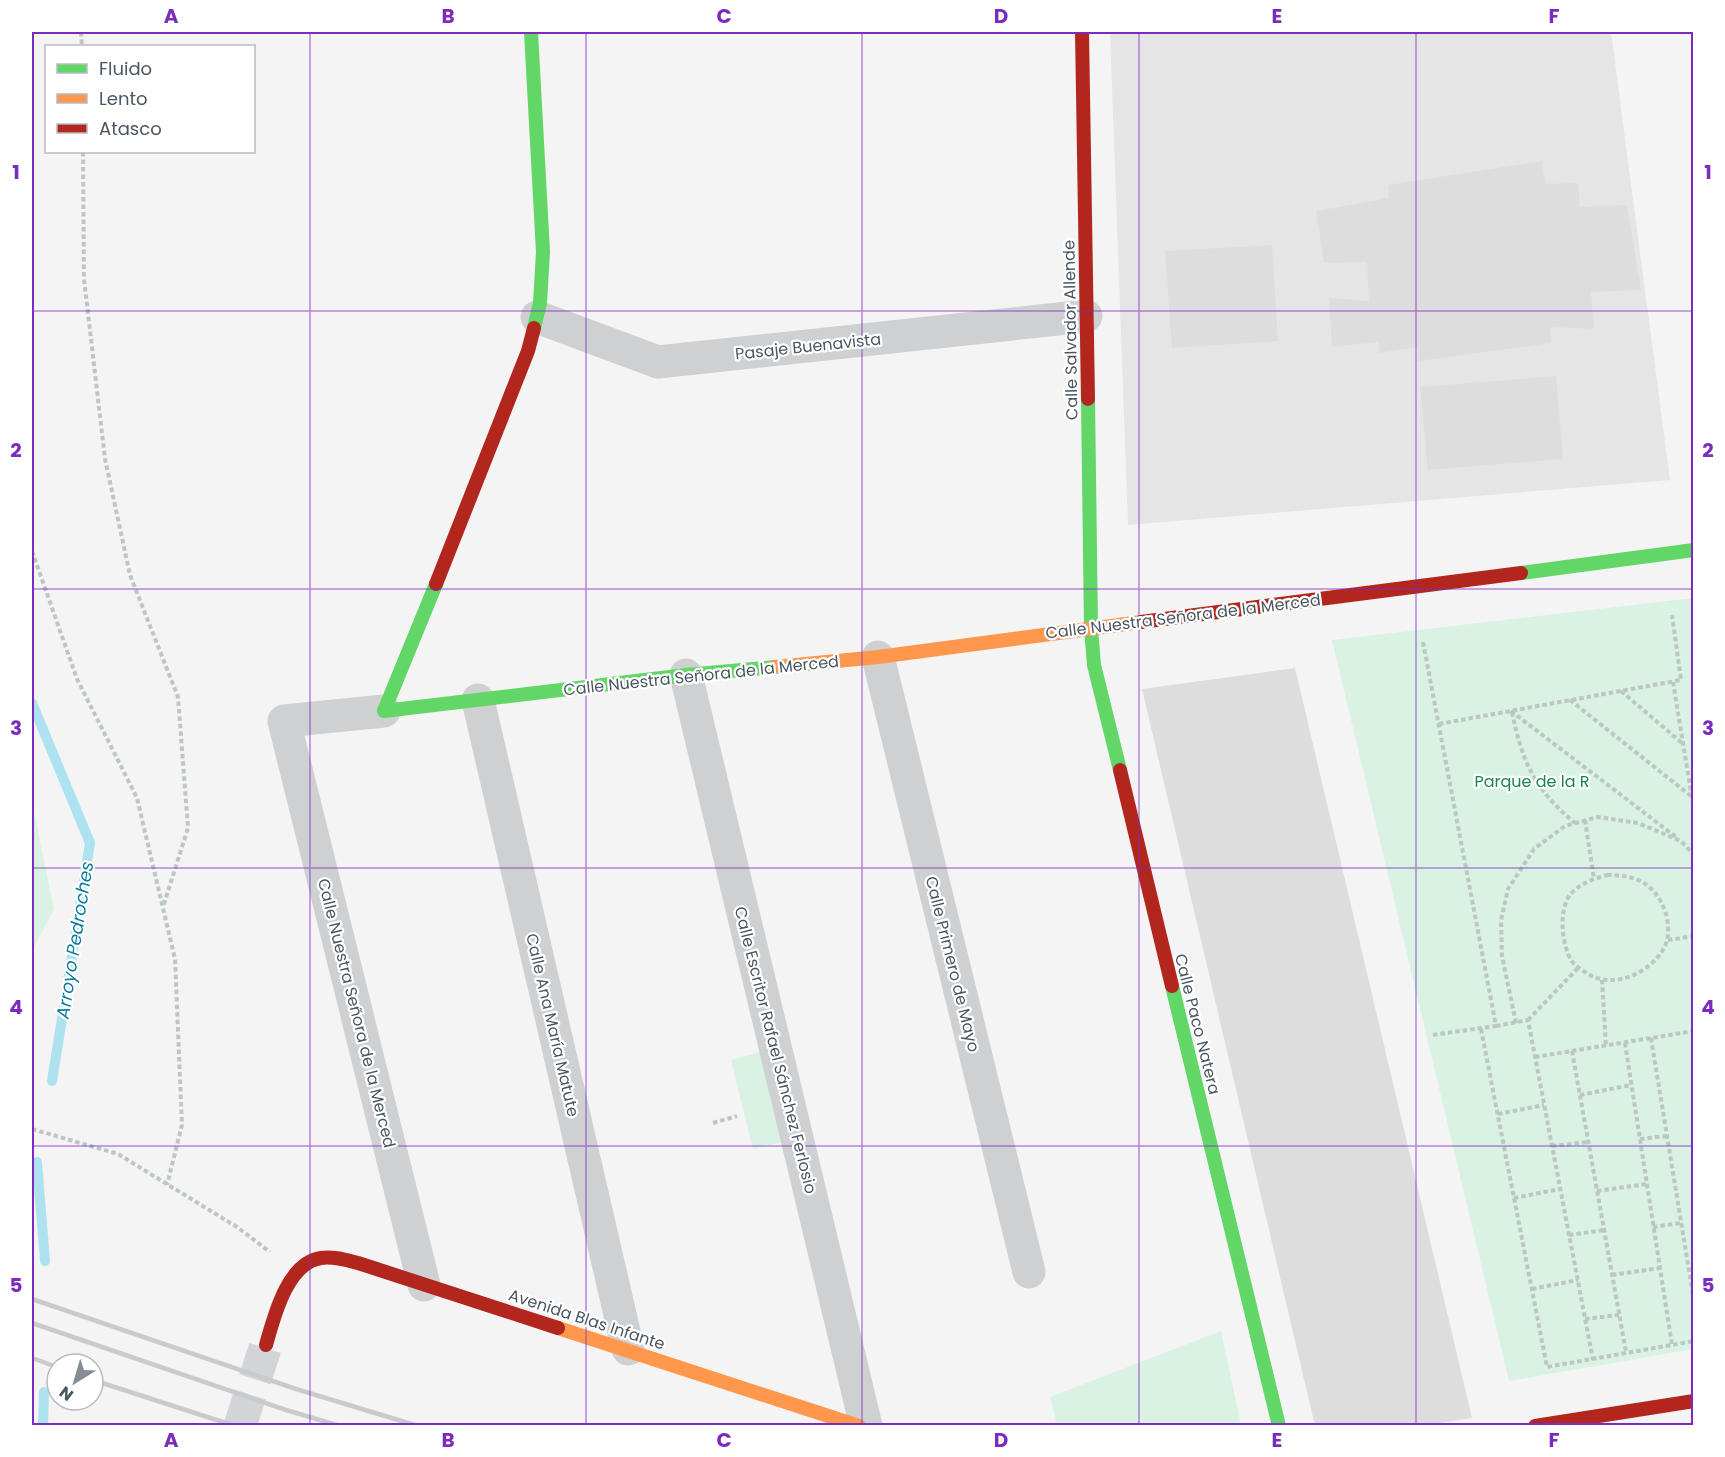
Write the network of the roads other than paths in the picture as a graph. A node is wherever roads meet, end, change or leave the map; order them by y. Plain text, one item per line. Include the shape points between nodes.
1 (531, 32) edge
2 (1082, 32) edge
3 (1086, 316) junction
4 (537, 317) junction
5 (1694, 550) edge
6 (1091, 628) junction
7 (878, 657) junction
8 (686, 675) junction
9 (478, 700) junction
10 (384, 711) junction
11 (1029, 1272) dead end
12 (424, 1285) junction
13 (266, 1345) tunnel mouth
14 (628, 1350) junction
15 (1694, 1401) edge
16 (859, 1425) edge
17 (866, 1425) edge
18 (1279, 1425) edge
19 (1535, 1425) edge

1 - 4 street via 543,252
2 - 3 street, Calle Salvador Allende
3 - 4 street, Pasaje Buenavista via 658,362
3 - 6 street, Calle Salvador Allende
4 - 10 street via 524,362
5 - 6 street, Calle Nuestra Señora de la Merced
6 - 7 street, Calle Nuestra Señora de la Merced
6 - 18 street, Calle Paco Natera via 1094,665
7 - 8 street, Calle Nuestra Señora de la Merced
7 - 11 street, Calle Primero de Mayo
8 - 9 street, Calle Nuestra Señora de la Merced
8 - 17 street, Calle Escritor Rafael Sánchez Ferlosio
9 - 10 street, Calle Nuestra Señora de la Merced
9 - 14 street, Calle Ana María Matute
10 - 12 street, Calle Nuestra Señora de la Merced via 284,721
12 - 13 street, Avenida Blas Infante via 343,1260 317,1259 301,1268 282,1298
12 - 14 street, Avenida Blas Infante
14 - 16 street, Avenida Blas Infante
15 - 19 street

